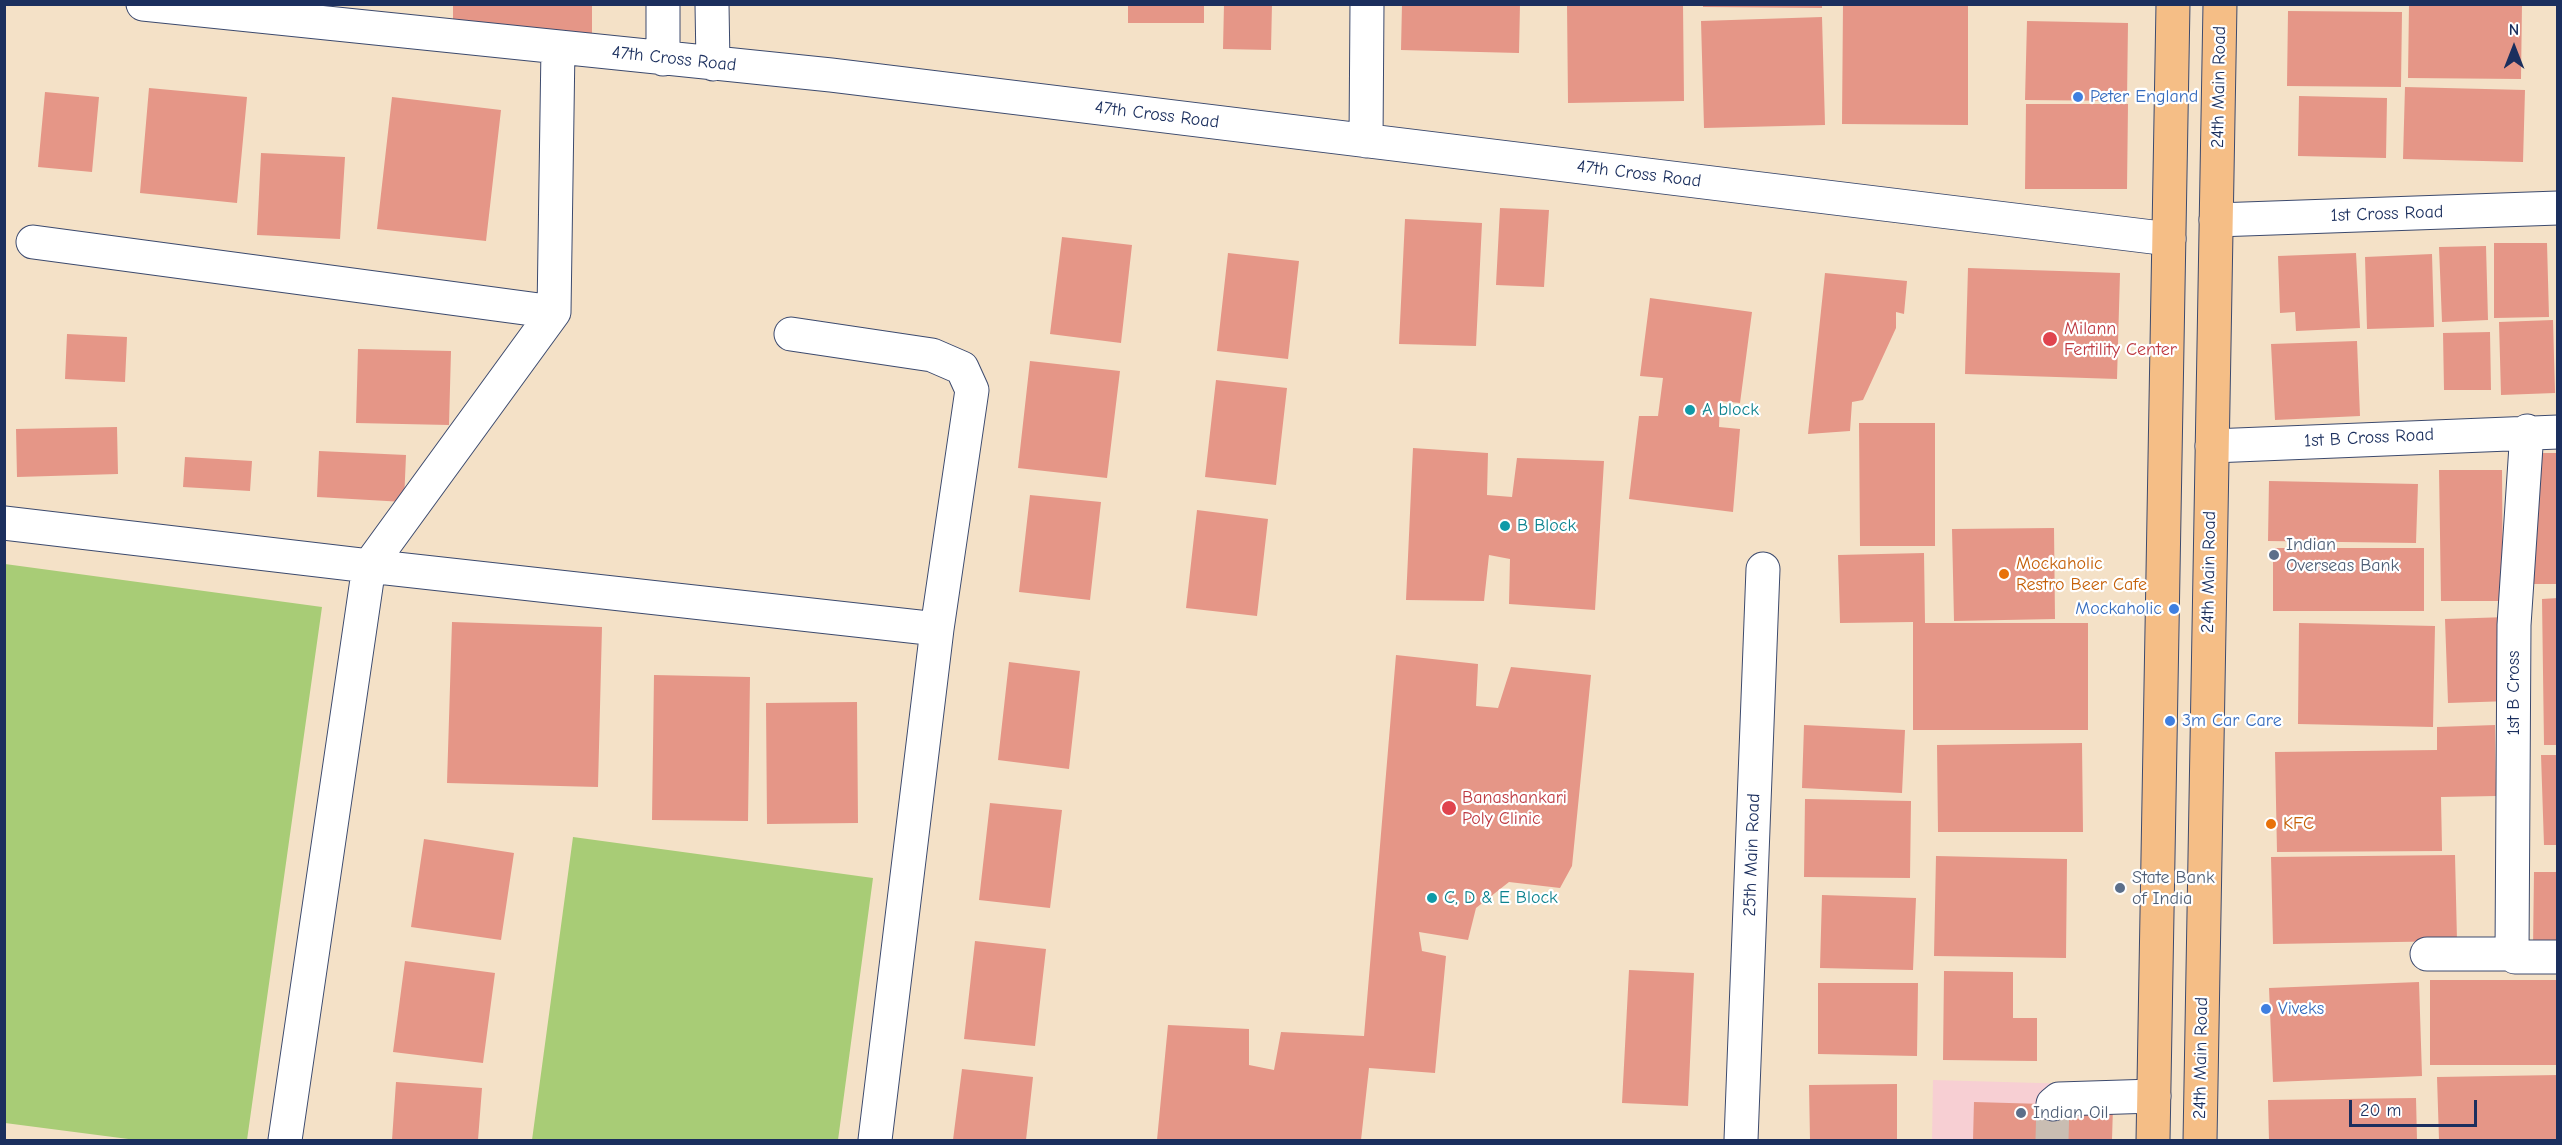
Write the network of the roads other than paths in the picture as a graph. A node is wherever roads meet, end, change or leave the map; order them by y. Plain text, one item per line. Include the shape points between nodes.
1 (143, 4) edge
2 (663, 4) edge
3 (712, 4) edge
4 (1367, 4) edge
5 (2173, 4) edge
6 (2220, 4) edge
7 (558, 47) junction
8 (663, 59) junction
9 (713, 64) junction
10 (1366, 141) junction
11 (2558, 208) edge
12 (2216, 220) junction
13 (2169, 239) junction
14 (33, 242) dead end
15 (554, 312) junction
16 (791, 334) dead end
17 (2542, 432) edge
18 (2211, 446) junction
19 (4, 523) edge
20 (369, 566) junction
21 (1763, 569) dead end
22 (937, 629) junction
23 (2427, 954) dead end
24 (2512, 954) junction
25 (2558, 957) edge
26 (2154, 1096) junction
27 (2053, 1104) dead end
28 (285, 1140) edge
29 (875, 1140) edge
30 (1741, 1140) edge
31 (2153, 1140) edge
32 (2200, 1140) edge

1 - 7 street, 47th Cross Road
2 - 8 street
3 - 9 street
4 - 10 street
5 - 13 main road
6 - 12 main road, 24th Main Road
7 - 8 street, 47th Cross Road
7 - 15 street
8 - 9 street, 47th Cross Road
9 - 10 street, 47th Cross Road
10 - 13 street, 47th Cross Road
11 - 12 street, 1st Cross Road
12 - 18 main road, 24th Main Road
13 - 26 main road
14 - 15 street
15 - 20 street
16 - 22 street via 932,355 962,368 972,390
17 - 18 street, 1st B Cross Road
17 - 24 street, 1st B Cross via 2514,625
18 - 32 main road, 24th Main Road
19 - 20 street
20 - 22 street
20 - 28 street
21 - 30 street, 25th Main Road
22 - 29 street
23 - 24 street
24 - 25 street
26 - 27 street via 2059,1099
26 - 31 main road

